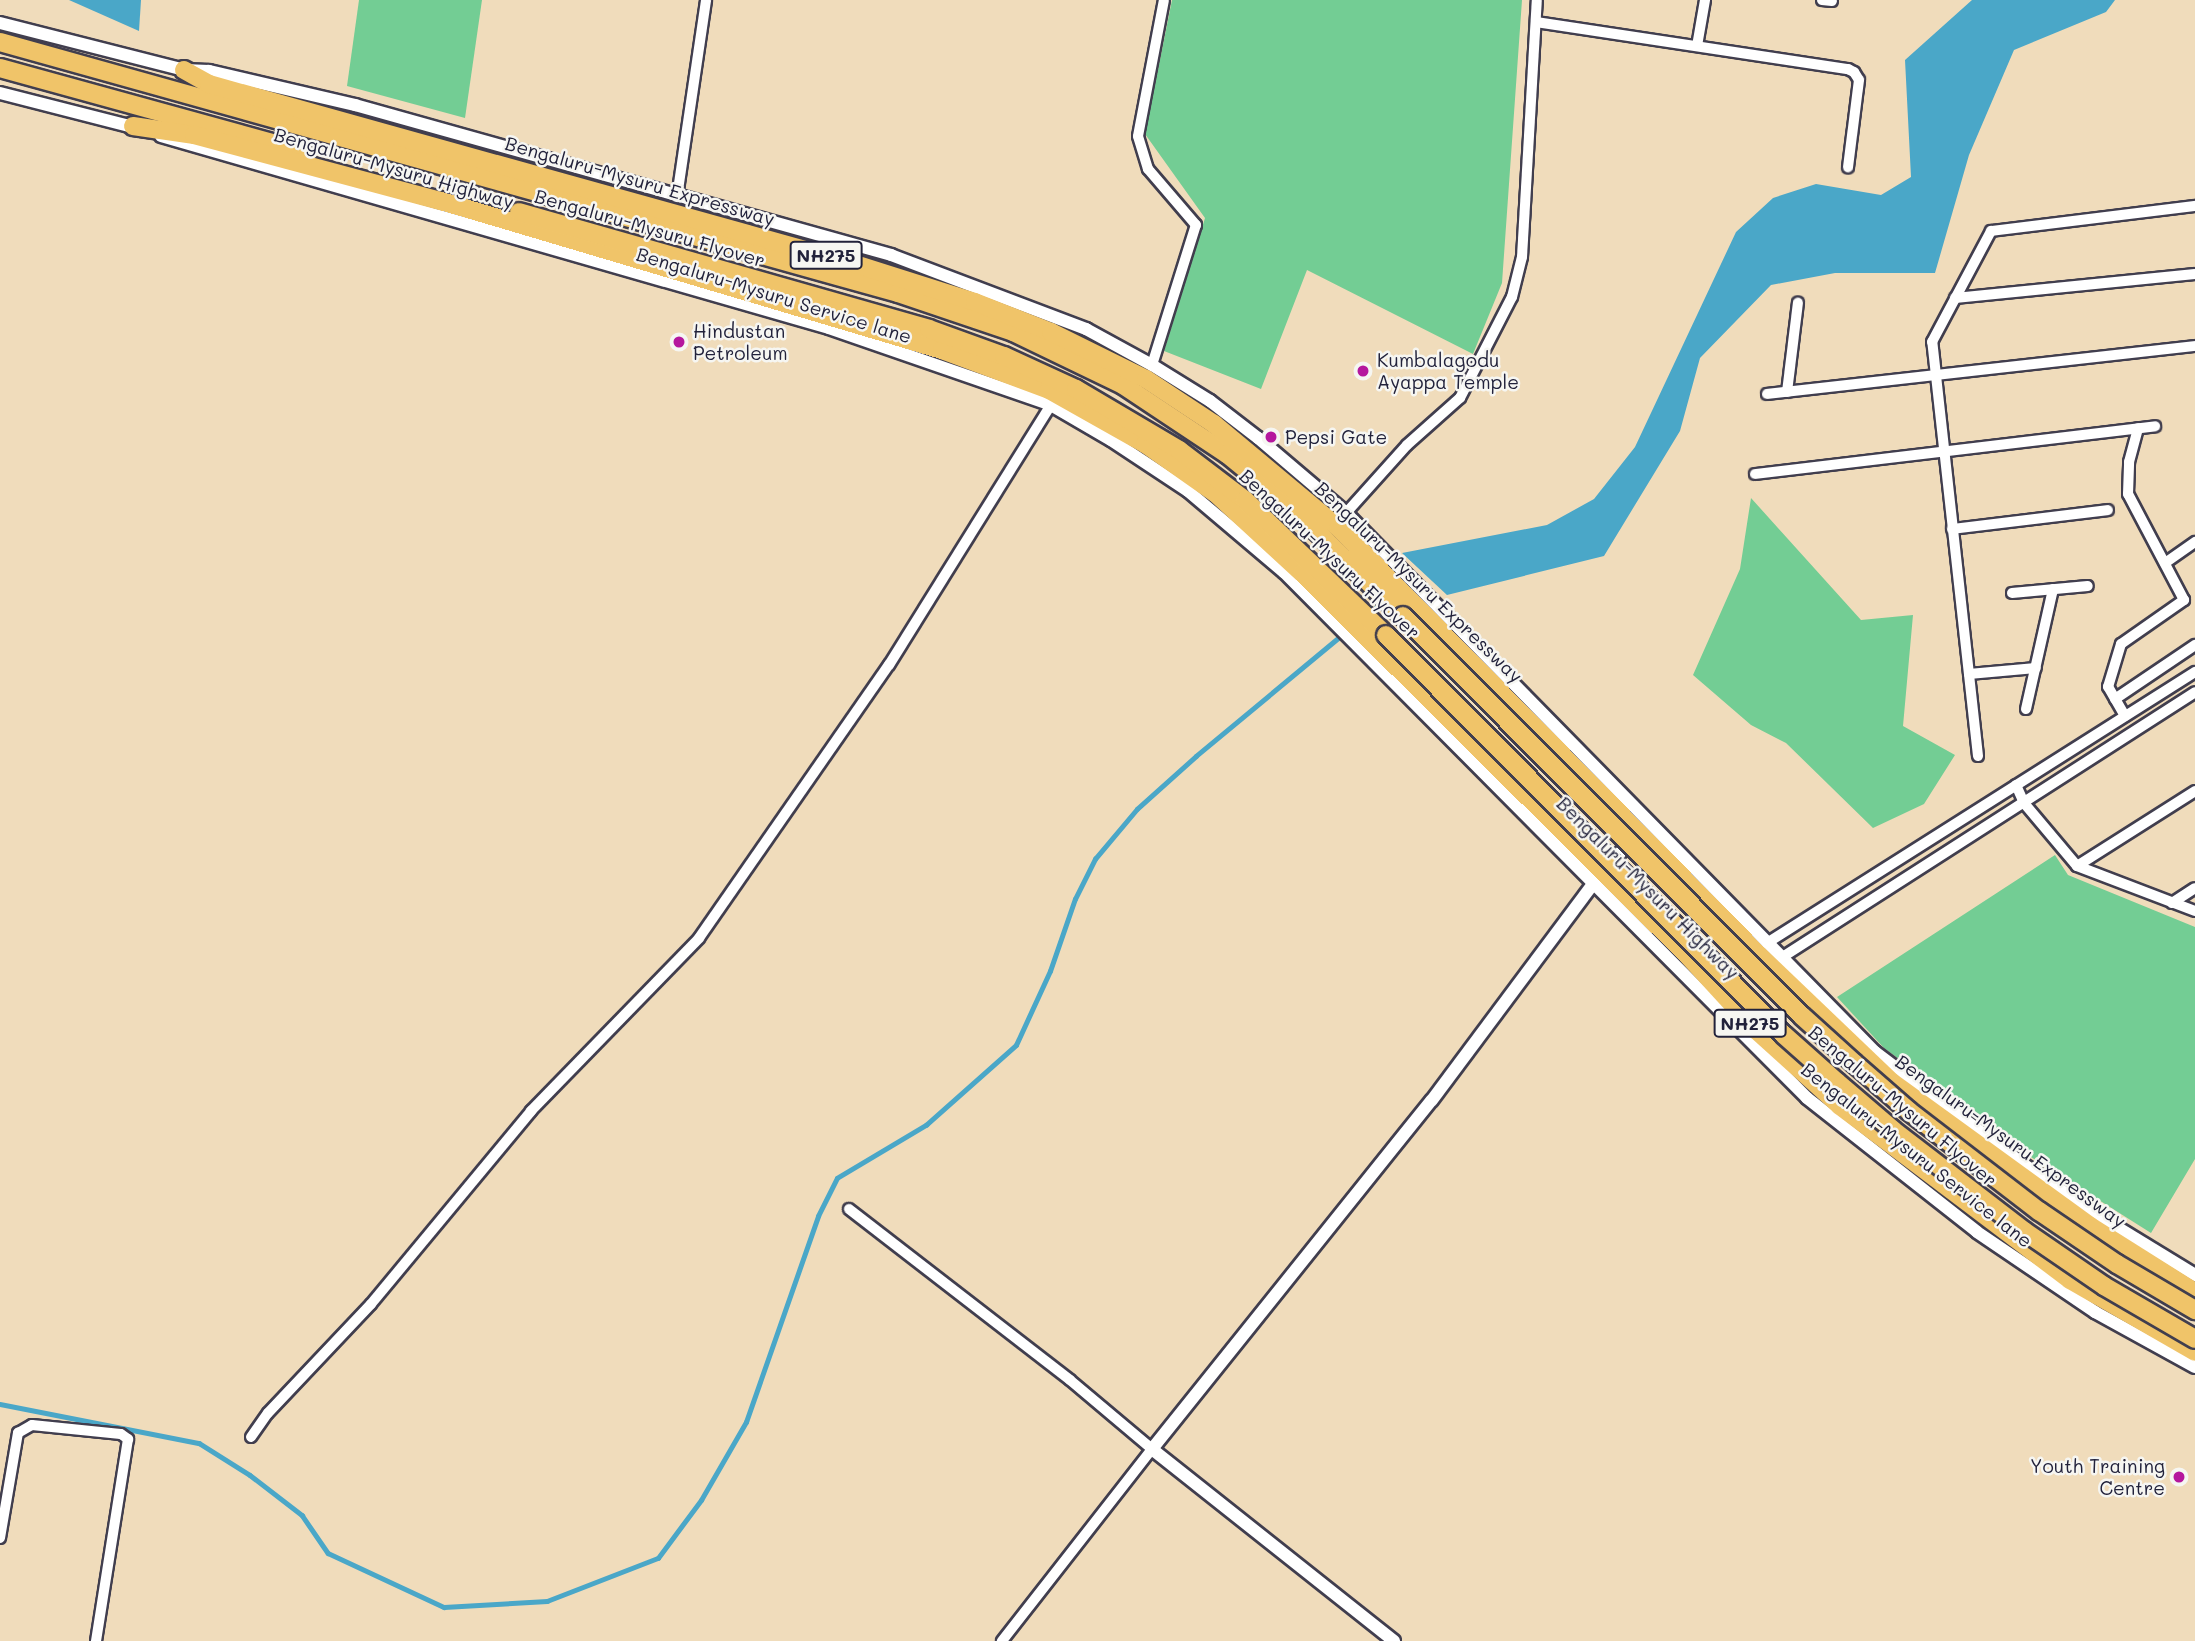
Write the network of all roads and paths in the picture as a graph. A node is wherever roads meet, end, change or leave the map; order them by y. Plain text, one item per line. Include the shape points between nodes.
1 (706, 0) edge
2 (1164, 0) edge
3 (1537, 0) edge
4 (1705, 0) edge
5 (1536, 22) junction
6 (0, 23) edge
7 (0, 42) edge
8 (1697, 46) junction
9 (0, 68) edge
10 (184, 71) junction
11 (0, 93) edge
12 (132, 126) joint
13 (1848, 167) dead end
14 (677, 197) junction
15 (2195, 206) edge
16 (2195, 274) edge
17 (1955, 298) junction
18 (1798, 303) dead end
19 (2195, 346) edge
20 (1152, 365) junction
21 (1935, 375) junction
22 (1787, 392) junction
23 (1767, 394) dead end
24 (1054, 400) junction
25 (2155, 426) dead end
26 (2138, 428) junction
27 (1944, 451) junction
28 (1755, 474) dead end
29 (2108, 510) dead end
30 (1346, 513) junction
31 (1952, 529) junction
32 (2195, 542) edge
33 (2165, 562) junction
34 (1405, 585) junction
35 (2088, 586) dead end
36 (2053, 589) junction
37 (2012, 593) dead end
38 (1403, 616) joint
39 (2195, 645) edge
40 (2036, 668) junction
41 (2195, 671) edge
42 (1969, 674) junction
43 (2195, 692) edge
44 (2115, 699) junction
45 (2026, 709) dead end
46 (2125, 716) junction
47 (1978, 756) dead end
48 (2015, 785) junction
49 (2195, 791) edge
50 (2024, 803) junction
51 (1644, 828) junction
52 (2077, 866) junction
53 (1598, 877) junction
54 (2195, 888) edge
55 (2172, 903) junction
56 (2195, 911) edge
57 (1766, 943) junction
58 (1781, 958) junction
59 (2020, 1169) junction
60 (849, 1209) dead end
61 (1982, 1225) junction
62 (2195, 1275) edge
63 (2195, 1292) edge
64 (2195, 1310) edge
65 (2195, 1339) edge
66 (2195, 1352) edge
67 (2195, 1367) edge
68 (251, 1437) dead end
69 (1152, 1449) junction
70 (0, 1538) edge
71 (96, 1641) edge
72 (1002, 1641) edge
73 (1394, 1641) edge

1 - 14 street
2 - 20 street via 1138,136 1148,169 1196,225
3 - 5 street
4 - 8 street
5 - 8 street
5 - 30 street via 1522,257 1512,297 1460,398 1407,445
6 - 10 street, Bengaluru-Mysuru Expressway / NH275
7 - 38 highway, Bengaluru-Mysuru Flyover / NH275 via 898,293 1013,332 1123,385 1219,448 1293,508
8 - 13 street via 1854,72 1858,80
9 - 65 highway, Bengaluru-Mysuru Flyover / NH275, bridge via 929,329 1040,371 1110,407 1212,474 1276,527 1837,1083 2024,1231 2104,1286
10 - 14 street, Bengaluru-Mysuru Expressway / NH275 via 209,71 355,105
10 - 34 highway, Bengaluru-Mysuru Expressway / NH275 via 209,84 852,263 1051,332 1146,379 1214,424
11 - 12 street, Bengaluru-Mysuru Highway / NH275
12 - 24 highway, Bengaluru-Mysuru Highway / NH275 via 194,135 441,201 942,350
14 - 20 street, Bengaluru-Mysuru Expressway / NH275 via 891,255 1086,329
15 - 17 street via 1991,231
16 - 17 street
17 - 21 street via 1932,342
18 - 22 street
19 - 21 street
20 - 30 street, Bengaluru-Mysuru Expressway / NH275 via 1210,401
21 - 22 street
21 - 27 street
22 - 23 street
24 - 53 highway, Bengaluru-Mysuru Highway / NH275 via 1145,444 1215,493
24 - 68 street via 889,665 699,938 531,1111 371,1304
25 - 26 street
26 - 27 street
26 - 33 street via 2129,462 2129,494
27 - 28 street
27 - 31 street
29 - 31 street
30 - 34 street, Bengaluru-Mysuru Expressway / NH275
31 - 42 street
32 - 33 street
33 - 44 street via 2184,600 2121,644 2108,687
34 - 51 highway, Bengaluru-Mysuru Expressway / NH275
35 - 36 street
36 - 37 street
36 - 40 street
38 - 64 highway, Bengaluru-Mysuru Expressway / NH275, bridge via 1854,1063 2039,1211
39 - 44 street
40 - 42 street
40 - 45 street
41 - 46 street
42 - 47 street
43 - 50 street
44 - 46 street
46 - 48 street
48 - 50 street
48 - 57 street
49 - 52 street
50 - 52 street
50 - 58 street
51 - 53 street
51 - 57 street, Bengaluru-Mysuru Expressway / NH275
51 - 59 highway, Bengaluru-Mysuru Expressway / NH275 via 1760,956 1892,1082
52 - 55 street
53 - 61 highway, Bengaluru-Mysuru Highway / NH275 via 1689,957 1756,1030
53 - 69 street via 1432,1100
54 - 55 street
55 - 56 street
57 - 58 street, Bengaluru-Mysuru Expressway / NH275
58 - 59 street, Bengaluru-Mysuru Expressway / NH275 via 1875,1052
59 - 61 street
59 - 62 street, Bengaluru-Mysuru Expressway / NH275
59 - 63 highway, Bengaluru-Mysuru Expressway / NH275 via 2140,1260
60 - 69 street
61 - 66 highway, Bengaluru-Mysuru Highway / NH275
61 - 67 street, Bengaluru-Mysuru Service lane / NH275 via 2095,1312
69 - 72 street
69 - 73 street
70 - 71 street via 18,1433 32,1425 121,1434 128,1440

